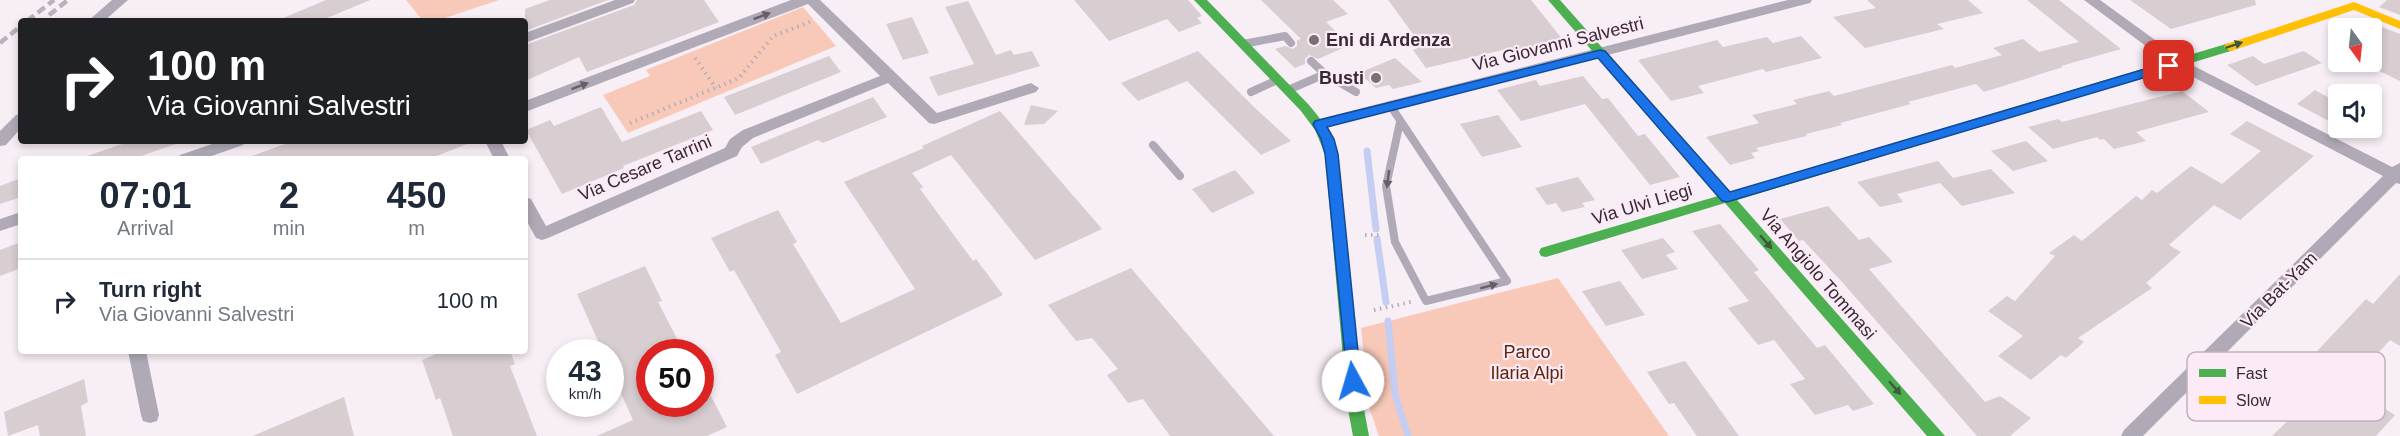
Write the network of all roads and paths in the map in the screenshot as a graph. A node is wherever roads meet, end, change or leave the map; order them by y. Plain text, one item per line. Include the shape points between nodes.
1 (121, 0) edge
2 (628, 0) edge
3 (804, 0) edge
4 (812, 0) edge
5 (1200, 0) edge
6 (1554, 0) edge
7 (1805, 0) edge
8 (2091, 0) edge
9 (828, 15) junction
10 (99, 18) edge
11 (2400, 25) edge
12 (528, 37) edge
13 (1292, 43) dead end
14 (686, 45) junction
15 (1242, 45) junction
16 (1600, 54) junction
17 (1311, 61) dead end
18 (2179, 64) junction
19 (1325, 74) junction
20 (890, 76) junction
21 (1283, 85) junction
22 (716, 88) junction
23 (1031, 88) dead end
24 (1251, 92) dead end
25 (1356, 92) dead end
26 (1390, 105) junction
27 (528, 106) edge
28 (18, 122) edge
29 (1400, 122) junction
30 (630, 123) dead end
31 (1319, 124) junction
32 (0, 141) edge
33 (228, 144) edge
34 (1153, 145) dead end
35 (194, 156) edge
36 (2398, 174) edge
37 (1180, 176) dead end
38 (1727, 198) junction
39 (528, 208) edge
40 (18, 219) edge
41 (0, 225) edge
42 (1546, 252) dead end
43 (1425, 299) junction
44 (1374, 310) dead end
45 (2217, 352) edge
46 (137, 354) edge
47 (2187, 381) edge
48 (150, 415) dead end
49 (1361, 436) edge
50 (1937, 436) edge
51 (2131, 436) edge

1 - 10 street
2 - 12 street
14 -> 3 street
4 - 9 street
5 - 15 street
6 - 16 street, Via Angiolo Tommasi
7 - 16 street, Via Giovanni Salvestri
8 - 18 street
9 - 20 street
9 - 22 path via 773,36 739,78
18 -> 11 street, Via Ulvi Liegi via 2354,6
13 - 15 lane via 1285,36
14 - 22 path
27 -> 14 street
15 - 21 street
16 - 26 street, Via Giovanni Salvestri
16 - 38 street, Via Angiolo Tommasi
17 - 19 lane
18 - 36 street
18 - 38 street, Via Ulvi Liegi
19 - 21 lane
19 - 25 lane
20 - 23 street via 934,119
20 - 39 street, Via Cesare Tarrini via 748,134 731,152 542,234
21 - 24 lane
21 - 31 street
22 - 30 path
26 - 29 lane
26 - 31 street, Via Giovanni Salvestri
28 - 32 street
29 -> 43 lane via 1386,186 1395,242
43 -> 29 lane via 1507,281
31 - 49 street via 1331,154
33 - 35 street
34 - 37 lane
36 - 45 street, Via Bat-Yam
38 - 42 street, Via Ulvi Liegi
38 -> 50 street, Via Angiolo Tommasi
40 - 41 street
43 - 44 path
46 - 48 street
47 - 51 street, Via Bat-Yam

